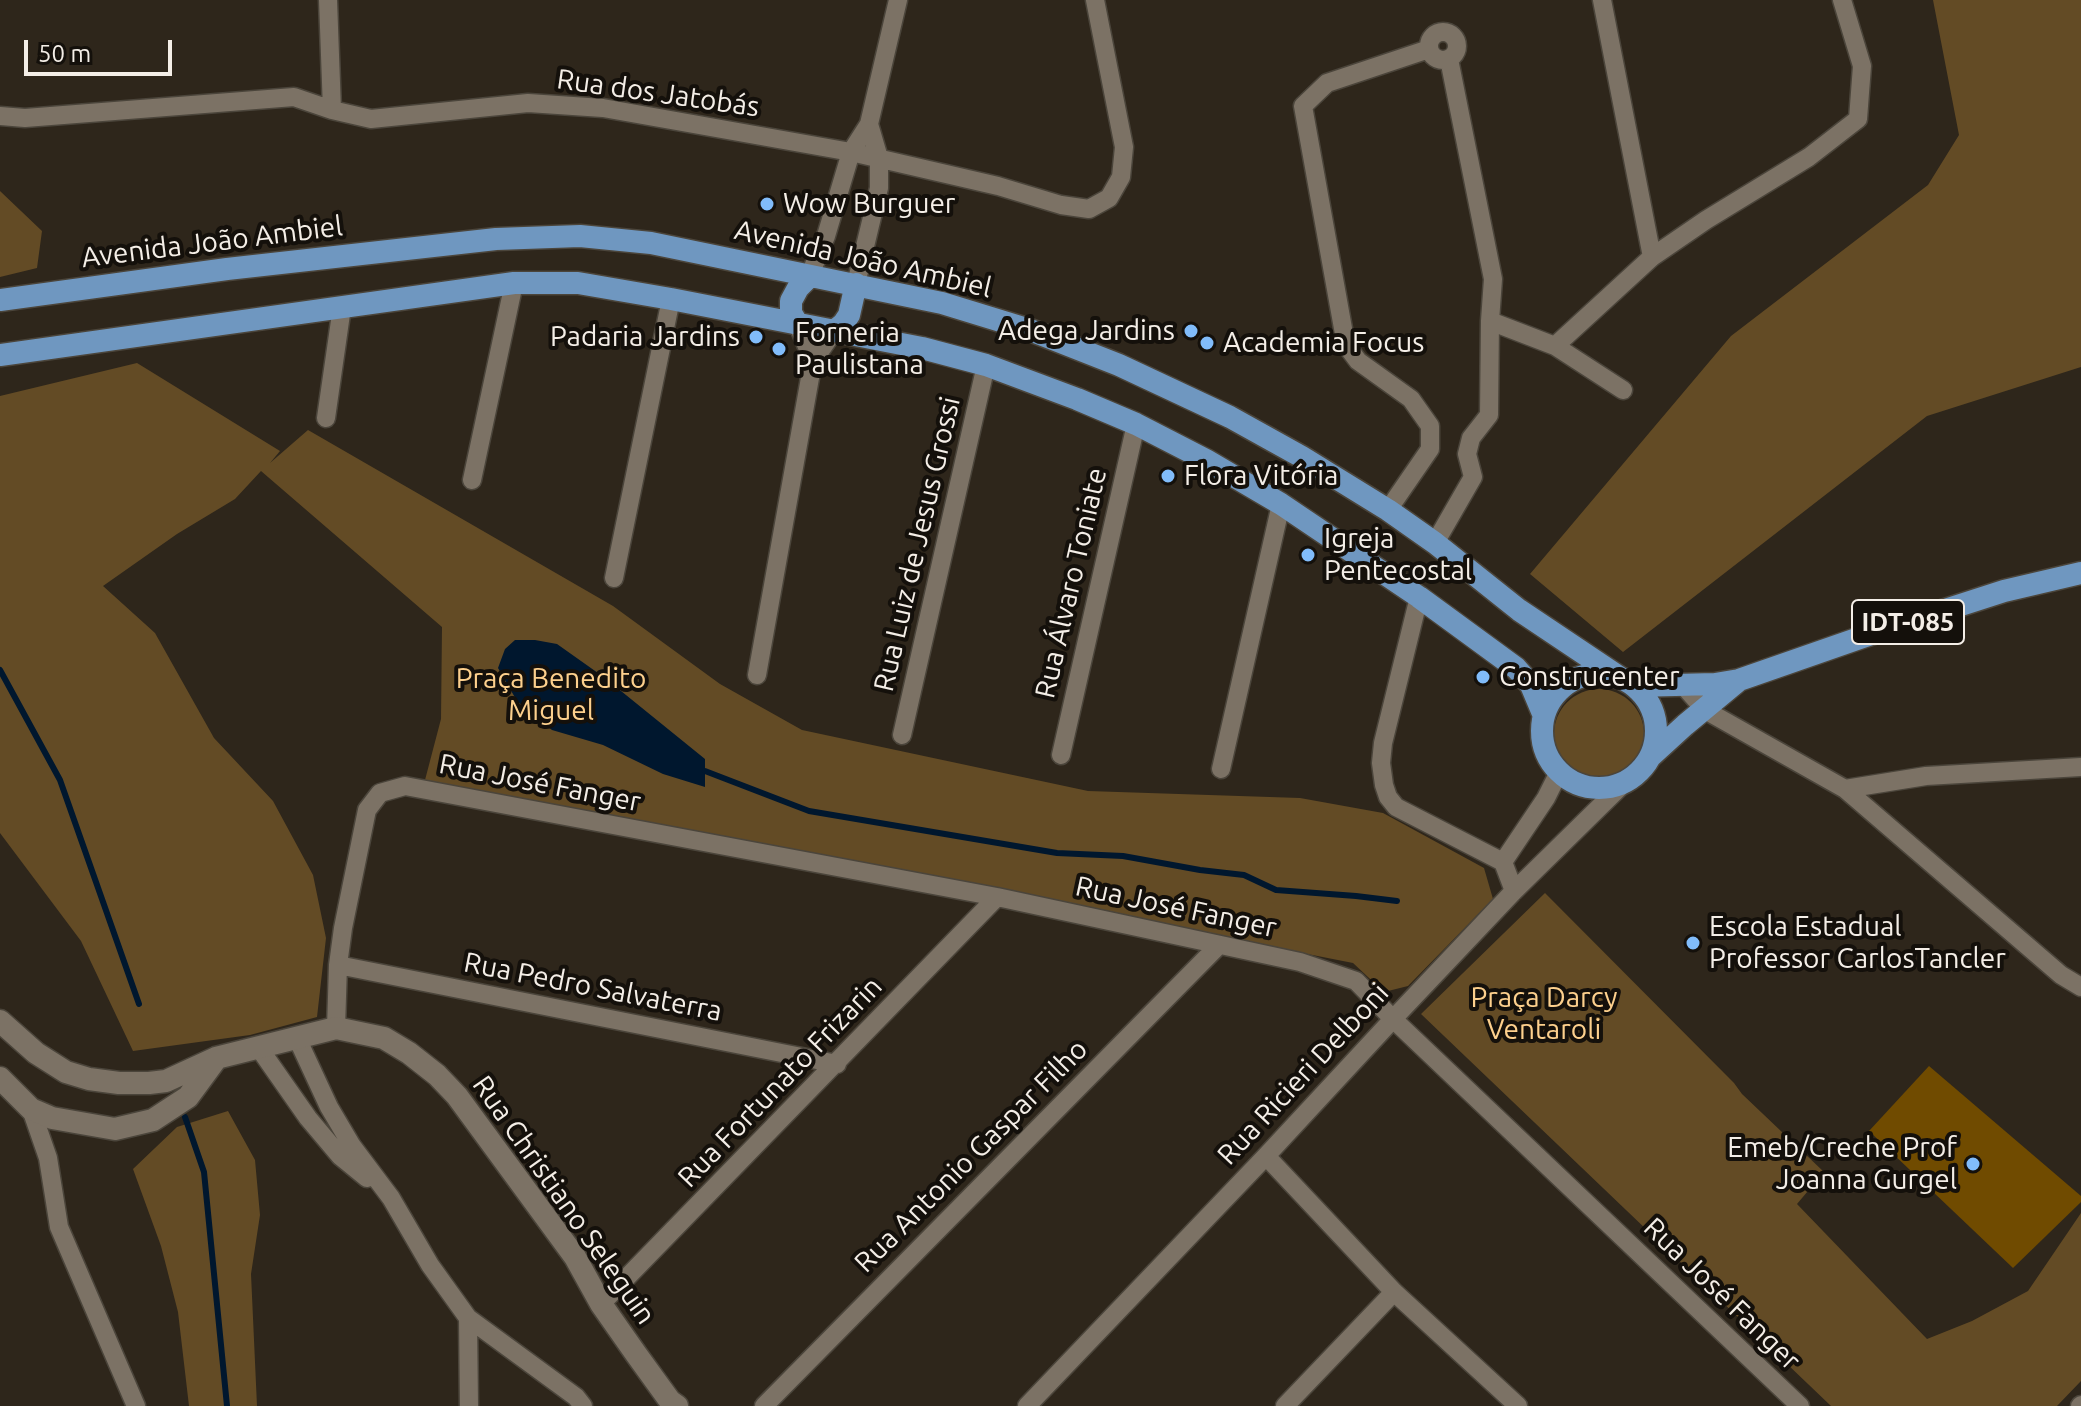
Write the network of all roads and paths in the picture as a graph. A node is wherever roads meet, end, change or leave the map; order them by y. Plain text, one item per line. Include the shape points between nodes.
1 (328, 0) edge
2 (898, 0) edge
3 (1095, 0) edge
4 (1602, 0) edge
5 (1842, 0) edge
6 (1429, 49) junction
7 (1449, 59) junction
8 (332, 110) junction
9 (0, 116) edge
10 (869, 124) junction
11 (851, 152) junction
12 (879, 158) junction
13 (1652, 257) junction
14 (809, 277) junction
15 (514, 283) junction
16 (856, 284) junction
17 (671, 299) junction
18 (0, 300) edge
19 (342, 307) junction
20 (1490, 321) junction
21 (797, 323) junction
22 (834, 331) junction
23 (1555, 346) junction
24 (0, 355) edge
25 (813, 361) junction
26 (986, 365) junction
27 (1623, 390) dead end
28 (326, 418) dead end
29 (1136, 424) junction
30 (472, 480) dead end
31 (1281, 504) junction
32 (1388, 510) junction
33 (1435, 543) junction
34 (2081, 573) edge
35 (614, 578) dead end
36 (1419, 597) junction
37 (757, 675) dead end
38 (1739, 680) junction
39 (1627, 682) junction
40 (1683, 685) junction
41 (1705, 710) junction
42 (1544, 716) junction
43 (902, 735) dead end
44 (1061, 755) dead end
45 (1650, 757) junction
46 (2081, 767) edge
47 (1221, 769) dead end
48 (1559, 772) junction
49 (1624, 783) junction
50 (1845, 789) junction
51 (1503, 862) junction
52 (1514, 891) junction
53 (997, 897) junction
54 (1219, 945) junction
55 (338, 965) junction
56 (2081, 987) edge
57 (1393, 1019) junction
58 (0, 1021) edge
59 (336, 1028) junction
60 (297, 1038) junction
61 (259, 1048) junction
62 (216, 1058) junction
63 (837, 1064) junction
64 (0, 1078) edge
65 (149, 1083) junction
66 (31, 1109) junction
67 (153, 1120) junction
68 (1266, 1156) junction
69 (391, 1198) junction
70 (1394, 1292) junction
71 (601, 1304) junction
72 (468, 1318) junction
73 (136, 1406) edge
74 (469, 1406) edge
75 (583, 1406) edge
76 (677, 1406) edge
77 (764, 1406) edge
78 (1027, 1406) edge
79 (1285, 1406) edge
80 (1518, 1406) edge
81 (1800, 1406) edge

1 - 8 street
2 - 10 street
3 - 12 street, Rua dos Jatobás via 1124,147 1121,177 1109,198 1089,209 1061,205
4 - 13 street
5 - 13 street via 1862,66 1858,119 1809,157
6 - 7 street via 1436,59
6 - 7 street via 1432,37 1450,33 1457,50
6 - 32 street via 1327,83 1303,106 1346,345 1358,361 1411,399 1430,426 1430,449
7 - 20 street via 1493,279
8 - 9 street, Rua dos Jatobás via 294,97
8 - 11 street, Rua dos Jatobás via 371,119 528,103 603,108
10 - 11 street
10 - 12 street
11 - 12 street, Rua dos Jatobás
11 - 14 street
12 - 16 street via 879,188
13 - 23 street
14 - 16 main road, Avenida João Ambiel
14 - 18 main road, Avenida João Ambiel via 651,243 580,236 496,239
14 - 21 main road via 791,301
15 - 17 main road via 578,283
15 - 19 main road
15 - 30 street
16 - 22 main road via 849,315
16 - 32 main road, Avenida João Ambiel via 942,303 1119,365 1230,417
17 - 21 main road
17 - 35 street
19 - 24 main road
19 - 28 street
20 - 23 street
20 - 33 street via 1489,415 1471,438 1467,454 1473,477
21 - 22 main road
21 - 25 street
22 - 25 street
22 - 26 main road
23 - 27 street
25 - 37 street
26 - 29 main road
26 - 43 street, Rua Luiz de Jesus Grossi
29 - 31 main road
29 - 44 street, Rua Álvaro Toniate
31 - 36 main road
31 - 47 street
32 - 33 main road, Avenida João Ambiel
33 - 39 main road, Avenida João Ambiel via 1519,610
34 - 38 main road, IDT-085 via 2004,591
36 - 42 main road via 1516,668 1531,685
36 - 51 street via 1383,743 1384,785 1396,807
38 - 40 main road
38 - 41 main road
39 - 40 main road
39 - 42 main road via 1601,674 1582,677 1558,692
39 - 45 main road, Avenida João Ambiel via 1648,701 1655,719
40 - 41 street
41 - 45 main road
41 - 50 street
42 - 48 main road via 1546,753
45 - 49 main road
46 - 50 street via 1926,776
48 - 49 main road via 1587,788
48 - 51 street
49 - 52 street, Rua Ricieri Delboni
50 - 56 street
51 - 52 street
52 - 57 street, Rua Ricieri Delboni
53 - 54 street, Rua José Fanger
53 - 55 street, Rua José Fanger via 405,786 380,793 367,810
53 - 63 street, Rua Fortunato Frizarin
54 - 57 street, Rua José Fanger via 1300,962 1356,981
54 - 77 street, Rua Antonio Gaspar Filho
55 - 59 street
55 - 63 street, Rua Pedro Salvaterra
57 - 68 street, Rua Ricieri Delboni
57 - 81 street, Rua José Fanger
58 - 65 main road, Rua Christiano Seleguin via 66,1072
59 - 60 main road, Rua Christiano Seleguin
59 - 71 main road, Rua Christiano Seleguin via 384,1038 437,1075 575,1257
60 - 61 main road, Rua Christiano Seleguin
60 - 69 street via 329,1107
61 - 62 main road, Rua Christiano Seleguin
61 - 69 street via 340,1156
62 - 65 main road, Rua Christiano Seleguin via 166,1081
62 - 67 main road via 188,1097
63 - 71 street, Rua Fortunato Frizarin
64 - 66 main road
65 - 67 main road via 158,1102
66 - 67 main road via 115,1129
66 - 73 street via 48,1158 59,1227
68 - 70 street
68 - 78 street, Rua Ricieri Delboni
69 - 72 street
70 - 79 street
70 - 80 street
71 - 76 main road, Rua Christiano Seleguin
72 - 74 street
72 - 75 street

